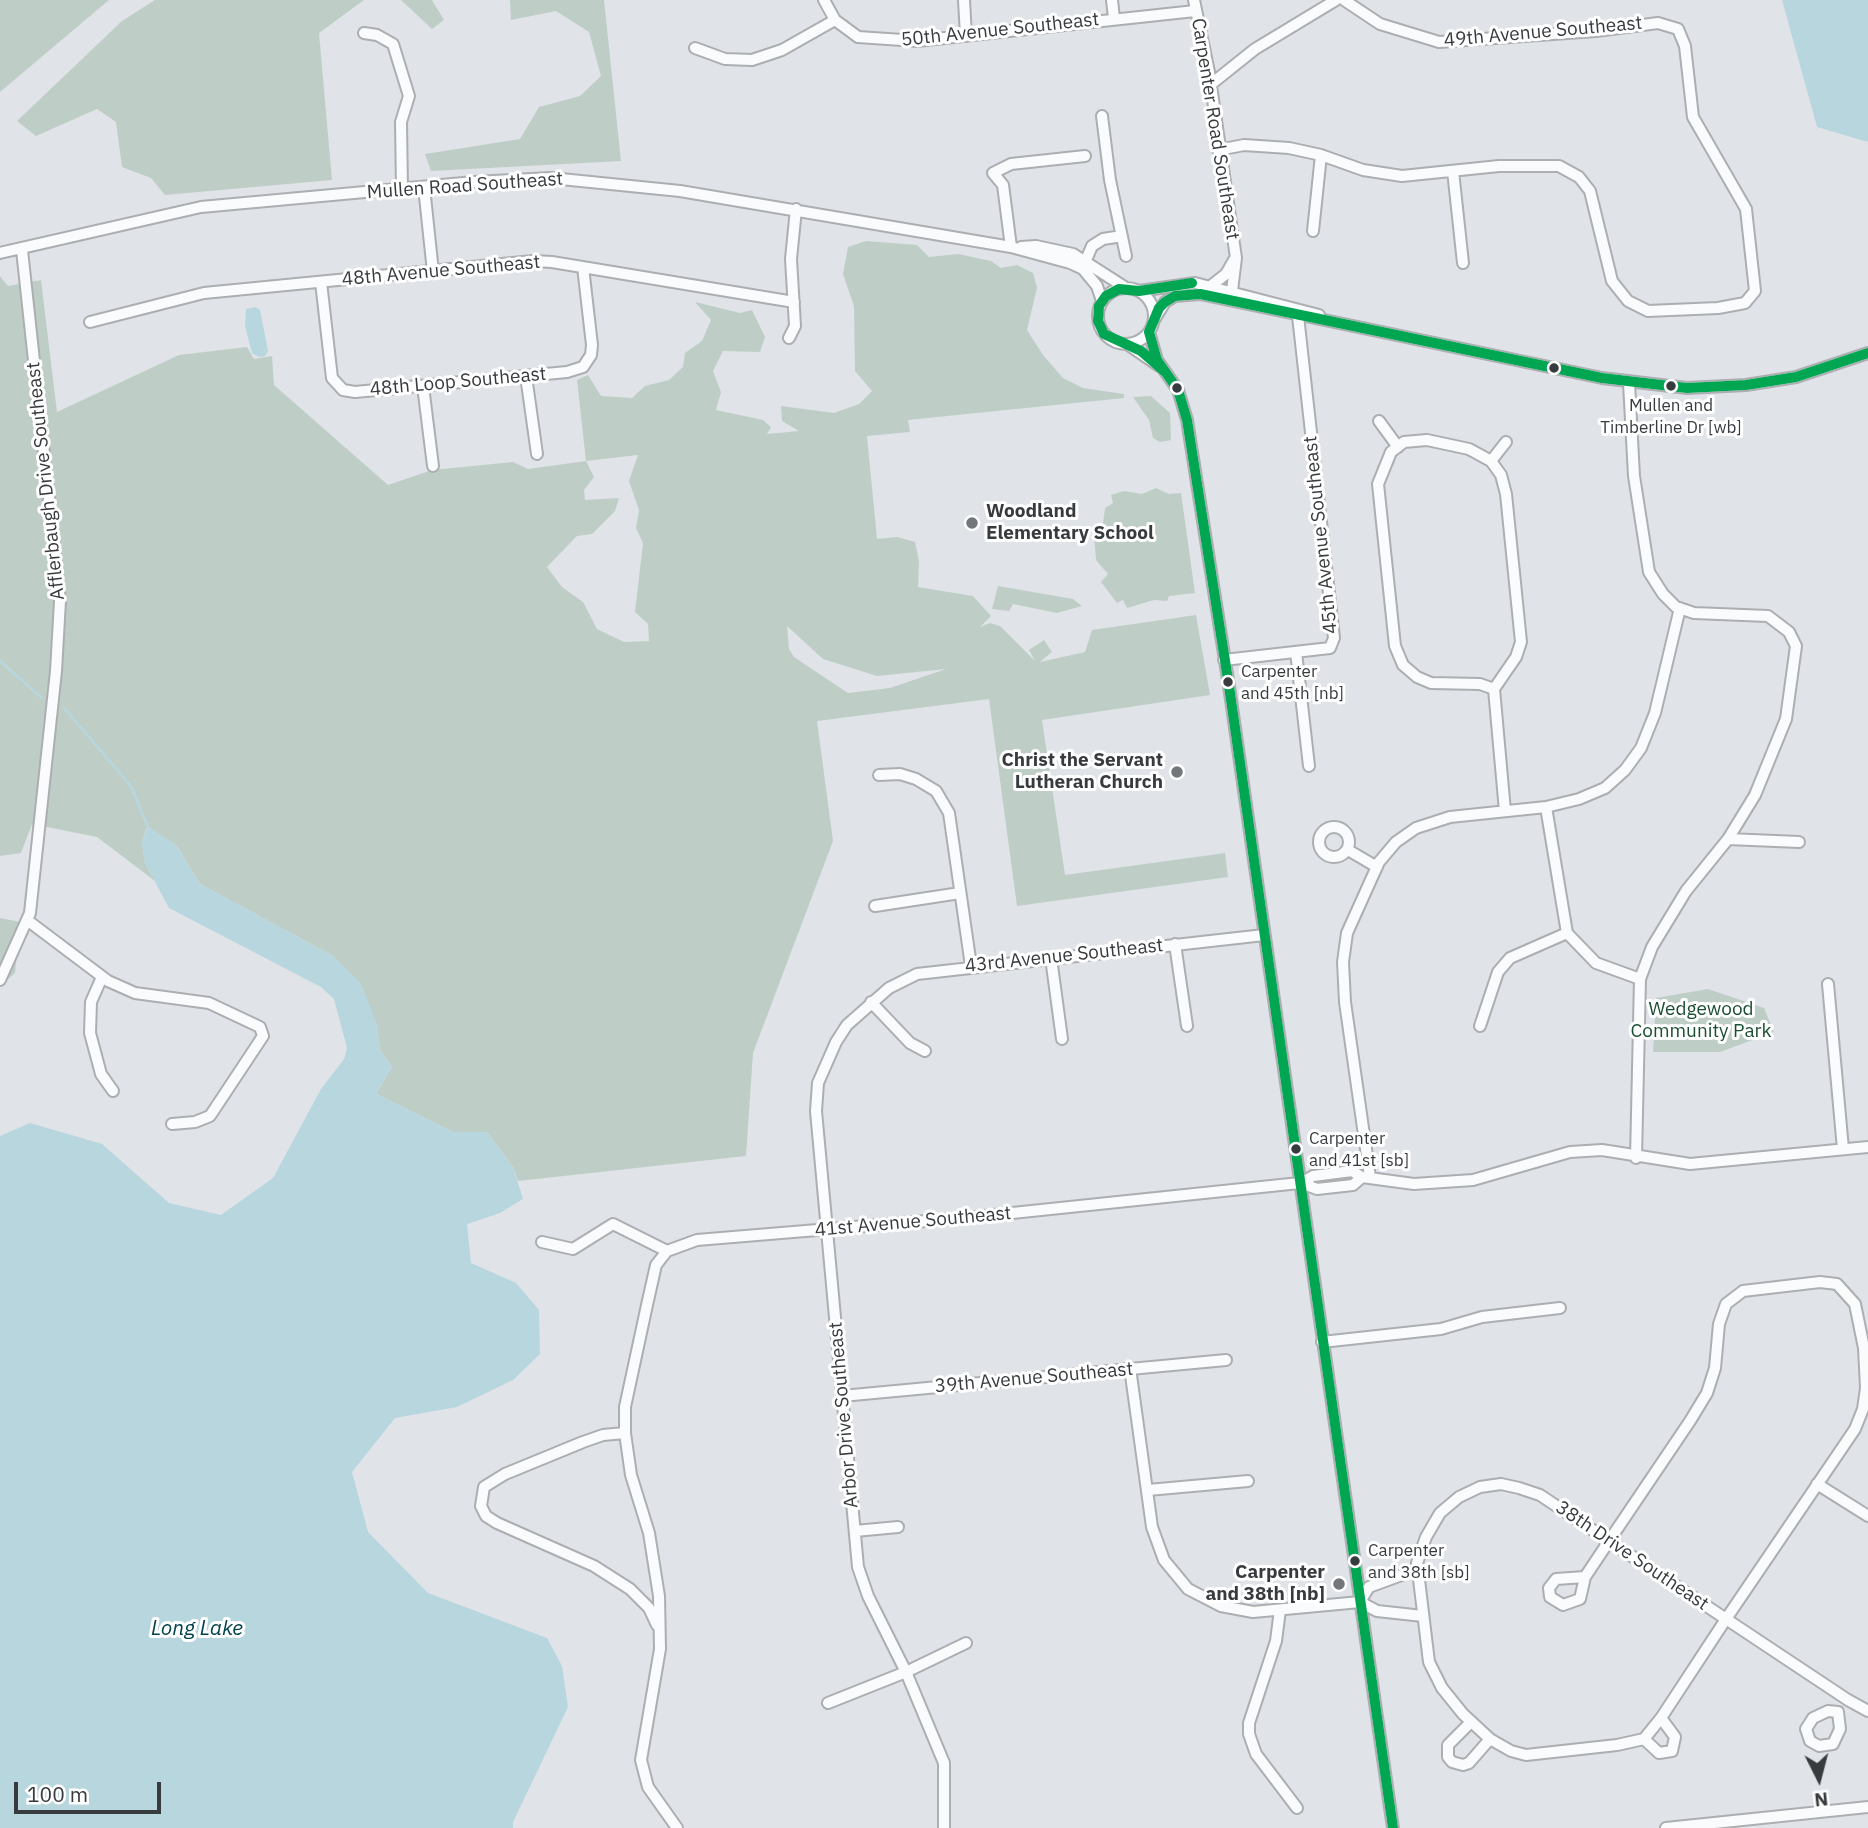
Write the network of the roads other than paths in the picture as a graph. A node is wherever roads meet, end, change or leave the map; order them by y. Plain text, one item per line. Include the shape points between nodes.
1 (824, 0) edge
2 (964, 0) edge
3 (1112, 0) edge
4 (1336, 0) edge
5 (1344, 0) edge
6 (1195, 6) edge
7 (1114, 18) junction
8 (835, 20) junction
9 (364, 33) dead end
10 (967, 36) junction
11 (695, 48) dead end
12 (1210, 85) junction
13 (1102, 116) dead end
14 (1218, 150) junction
15 (1321, 155) junction
16 (1085, 156) dead end
17 (1454, 171) junction
18 (424, 187) junction
19 (402, 189) junction
20 (796, 209) junction
21 (1313, 231) dead end
22 (1122, 236) junction
23 (1013, 247) junction
24 (22, 250) junction
25 (0, 253) edge
26 (1126, 256) dead end
27 (1236, 258) junction
28 (1086, 260) junction
29 (1463, 263) dead end
30 (583, 267) junction
31 (433, 272) junction
32 (321, 282) junction
33 (1212, 285) junction
34 (1126, 288) junction
35 (1139, 291) junction
36 (1232, 291) junction
37 (1199, 294) junction
38 (794, 302) junction
39 (1102, 302) junction
40 (1298, 316) junction
41 (1154, 320) junction
42 (1334, 321) junction
43 (90, 322) dead end
44 (1149, 332) junction
45 (789, 338) dead end
46 (1127, 344) junction
47 (1868, 353) edge
48 (1164, 370) junction
49 (526, 376) junction
50 (1629, 383) junction
51 (423, 386) junction
52 (1379, 421) dead end
53 (1506, 442) dead end
54 (1398, 447) junction
55 (537, 454) dead end
56 (1491, 461) junction
57 (433, 466) dead end
58 (1680, 608) junction
59 (1296, 652) junction
60 (1224, 660) junction
61 (1494, 689) junction
62 (1309, 766) dead end
63 (879, 775) dead end
64 (1546, 807) junction
65 (1505, 811) junction
66 (1728, 839) junction
67 (1799, 842) dead end
68 (1348, 850) dead end
69 (1377, 867) junction
70 (960, 893) junction
71 (875, 906) dead end
72 (27, 920) junction
73 (1567, 933) junction
74 (1264, 934) junction
75 (1175, 944) junction
76 (1051, 958) junction
77 (971, 966) junction
78 (102, 977) junction
79 (1640, 979) junction
80 (0, 980) edge
81 (1828, 984) dead end
82 (871, 1002) junction
83 (1187, 1026) dead end
84 (1480, 1026) dead end
85 (1062, 1039) dead end
86 (925, 1051) dead end
87 (113, 1091) dead end
88 (172, 1124) dead end
89 (1868, 1147) edge
90 (1843, 1149) junction
91 (1636, 1158) junction
92 (1366, 1177) junction
93 (1301, 1183) junction
94 (827, 1230) junction
95 (542, 1242) dead end
96 (667, 1251) junction
97 (1559, 1308) dead end
98 (1322, 1342) junction
99 (1226, 1360) dead end
100 (1130, 1368) junction
101 (842, 1396) junction
102 (625, 1433) junction
103 (1248, 1481) dead end
104 (1817, 1484) junction
105 (1148, 1490) junction
106 (1868, 1516) edge
107 (898, 1527) dead end
108 (855, 1531) junction
109 (1609, 1541) junction
110 (1418, 1569) junction
111 (1586, 1577) dead end
112 (1360, 1602) junction
113 (1280, 1610) junction
114 (1423, 1616) junction
115 (1726, 1619) junction
116 (658, 1628) junction
117 (966, 1643) dead end
118 (906, 1672) junction
119 (1848, 1700) junction
120 (828, 1703) dead end
121 (1868, 1711) edge
122 (1838, 1712) dead end
123 (1661, 1718) junction
124 (1471, 1723) junction
125 (1490, 1739) junction
126 (1644, 1739) junction
127 (1868, 1807) edge
128 (1297, 1808) dead end
129 (677, 1828) edge
130 (944, 1828) edge
131 (1393, 1828) edge
132 (1669, 1828) edge

1 - 8 street
2 - 10 street
3 - 7 street
4 - 12 street via 1255,49
5 - 17 street, 49th Avenue Southeast via 1380,24 1439,43 1658,23 1678,29 1685,46 1693,117 1746,209 1755,291 1745,303 1648,311 1629,301 1612,281 1590,191 1579,177 1559,166 1540,164
6 - 7 street, 50th Avenue Southeast
6 - 12 street, Carpenter Road Southeast
7 - 10 street, 50th Avenue Southeast
8 - 10 street, 50th Avenue Southeast via 846,31 870,40
8 - 11 street via 782,50 752,60 725,60
9 - 19 street via 393,44 409,96 401,122
12 - 14 street, Carpenter Road Southeast
13 - 22 street
14 - 15 street via 1262,146
14 - 27 street, Carpenter Road Southeast
15 - 17 street via 1381,174
15 - 21 street
16 - 23 street via 1011,164 993,173 1003,185
17 - 29 street
18 - 19 street, Mullen Road Southeast
18 - 20 street, Mullen Road Southeast via 551,178
18 - 31 street
19 - 24 street, Mullen Road Southeast via 201,207
20 - 23 street, Mullen Road Southeast
20 - 38 street via 791,259
22 - 26 street
22 - 28 street via 1092,246
23 - 28 street, Mullen Road Southeast via 1036,246
23 - 39 street, Mullen Road Southeast via 1083,269 1097,286
24 - 25 street, Mullen Road Southeast
24 - 72 street, Afflerbaugh Drive Southeast via 60,594 56,671
27 - 33 street, Carpenter Road Southeast
27 - 36 street, Carpenter Road Southeast
28 - 34 street, Mullen Road Southeast
30 - 31 street, 48th Avenue Southeast via 534,261
30 - 38 street, 48th Avenue Southeast
30 - 49 street, 48th Loop Southeast via 592,345 589,359 575,371
31 - 32 street, 48th Avenue Southeast
32 - 43 street, 48th Avenue Southeast via 204,293
32 - 51 street, 48th Loop Southeast via 331,374 338,385 355,392
33 - 35 street via 1184,283
33 - 36 street
34 - 35 street
34 - 39 street via 1112,291
35 - 41 street via 1152,306
36 - 37 street
36 - 42 street
37 - 40 street
37 - 41 street via 1164,302
38 - 45 street via 795,326
39 - 46 street via 1099,326 1108,338
40 - 42 street
40 - 59 street, 45th Avenue Southeast via 1334,638 1330,648
41 - 44 street
42 - 50 street
44 - 46 street
44 - 48 street
46 - 48 street
47 - 50 street via 1796,377 1746,385 1687,388
48 - 60 street via 1185,409
49 - 51 street, 48th Loop Southeast
49 - 55 street
50 - 58 street via 1634,476 1649,572 1662,594
51 - 57 street
52 - 54 street
53 - 56 street
54 - 56 street via 1404,442 1447,442
54 - 61 street via 1391,452 1378,484 1395,646 1403,665 1431,683 1480,684
56 - 61 street via 1506,494 1521,642
58 - 64 street via 1655,713 1641,748 1605,788
58 - 66 street via 1694,613 1768,616 1789,632 1796,646 1786,719 1774,754
59 - 60 street, 45th Avenue Southeast
59 - 62 street
60 - 74 street
61 - 65 street
63 - 70 street via 908,776 936,791 950,813
64 - 65 street
64 - 73 street
65 - 69 street via 1450,817 1416,828 1396,842
66 - 67 street
66 - 79 street via 1686,891 1652,947
68 - 69 street
69 - 92 street via 1348,933 1343,962
70 - 71 street
70 - 77 street
72 - 78 street
72 - 80 street, Afflerbaugh Drive Southeast
73 - 79 street via 1596,963
73 - 84 street via 1510,958 1498,972
74 - 75 street, 43rd Avenue Southeast
74 - 93 street
75 - 76 street, 43rd Avenue Southeast
75 - 83 street
76 - 77 street, 43rd Avenue Southeast
76 - 85 street
77 - 82 street, 43rd Avenue Southeast via 917,974
78 - 87 street via 91,1002 90,1033 101,1074
78 - 88 street via 135,993 209,1003 260,1027 263,1036 210,1116
79 - 91 street
81 - 90 street
82 - 86 street via 910,1043
82 - 94 street, Arbor Drive Southeast via 847,1025 818,1083 816,1111
89 - 90 street, 41st Avenue Southeast
90 - 91 street, 41st Avenue Southeast via 1690,1164
91 - 92 street, 41st Avenue Southeast via 1602,1150 1570,1152 1473,1180 1414,1184
92 - 93 street, 41st Avenue Southeast via 1352,1171 1313,1176
93 - 94 street, 41st Avenue Southeast
93 - 98 street
94 - 96 street, 41st Avenue Southeast via 697,1240
94 - 101 street, Arbor Drive Southeast
95 - 96 street via 573,1249 612,1224
96 - 102 street via 656,1265 625,1407
97 - 98 street via 1482,1317 1441,1329
98 - 112 street
99 - 100 street, 39th Avenue Southeast
100 - 101 street, 39th Avenue Southeast
100 - 105 street
101 - 108 street, Arbor Drive Southeast
102 - 116 street via 654,1563
102 - 116 street via 593,1438 505,1474 484,1487 481,1506 497,1523 594,1566 630,1589 649,1608
103 - 105 street
104 - 106 street
104 - 109 street via 1855,1429 1863,1409 1864,1348 1855,1304 1837,1284 1820,1282 1743,1291 1721,1313 1715,1368 1707,1393
104 - 115 street
105 - 113 street via 1152,1527 1164,1560 1188,1589 1220,1606 1253,1612
107 - 108 street
108 - 118 street, Arbor Drive Southeast via 861,1578
109 - 110 street, 38th Drive Southeast via 1540,1495 1490,1485 1459,1497 1440,1513 1426,1536
109 - 111 street
109 - 115 street, 38th Drive Southeast
110 - 112 street via 1369,1587
110 - 114 street, 38th Drive Southeast
112 - 113 street
112 - 114 street via 1377,1611
112 - 131 street
113 - 128 street via 1276,1641 1249,1734 1256,1754
114 - 124 street, 38th Drive Southeast via 1429,1662 1442,1688
115 - 119 street, 38th Drive Southeast
115 - 123 street
116 - 129 street via 660,1649 640,1760 648,1787
117 - 118 street
118 - 120 street
118 - 130 street, Arbor Drive Southeast via 944,1763
119 - 121 street, 38th Drive Southeast
119 - 122 street
123 - 126 street
123 - 126 street via 1673,1731 1672,1751 1659,1753
124 - 125 street, 38th Drive Southeast
124 - 125 street via 1448,1745 1452,1762 1469,1763
125 - 126 street, 38th Drive Southeast via 1526,1755
127 - 132 street

